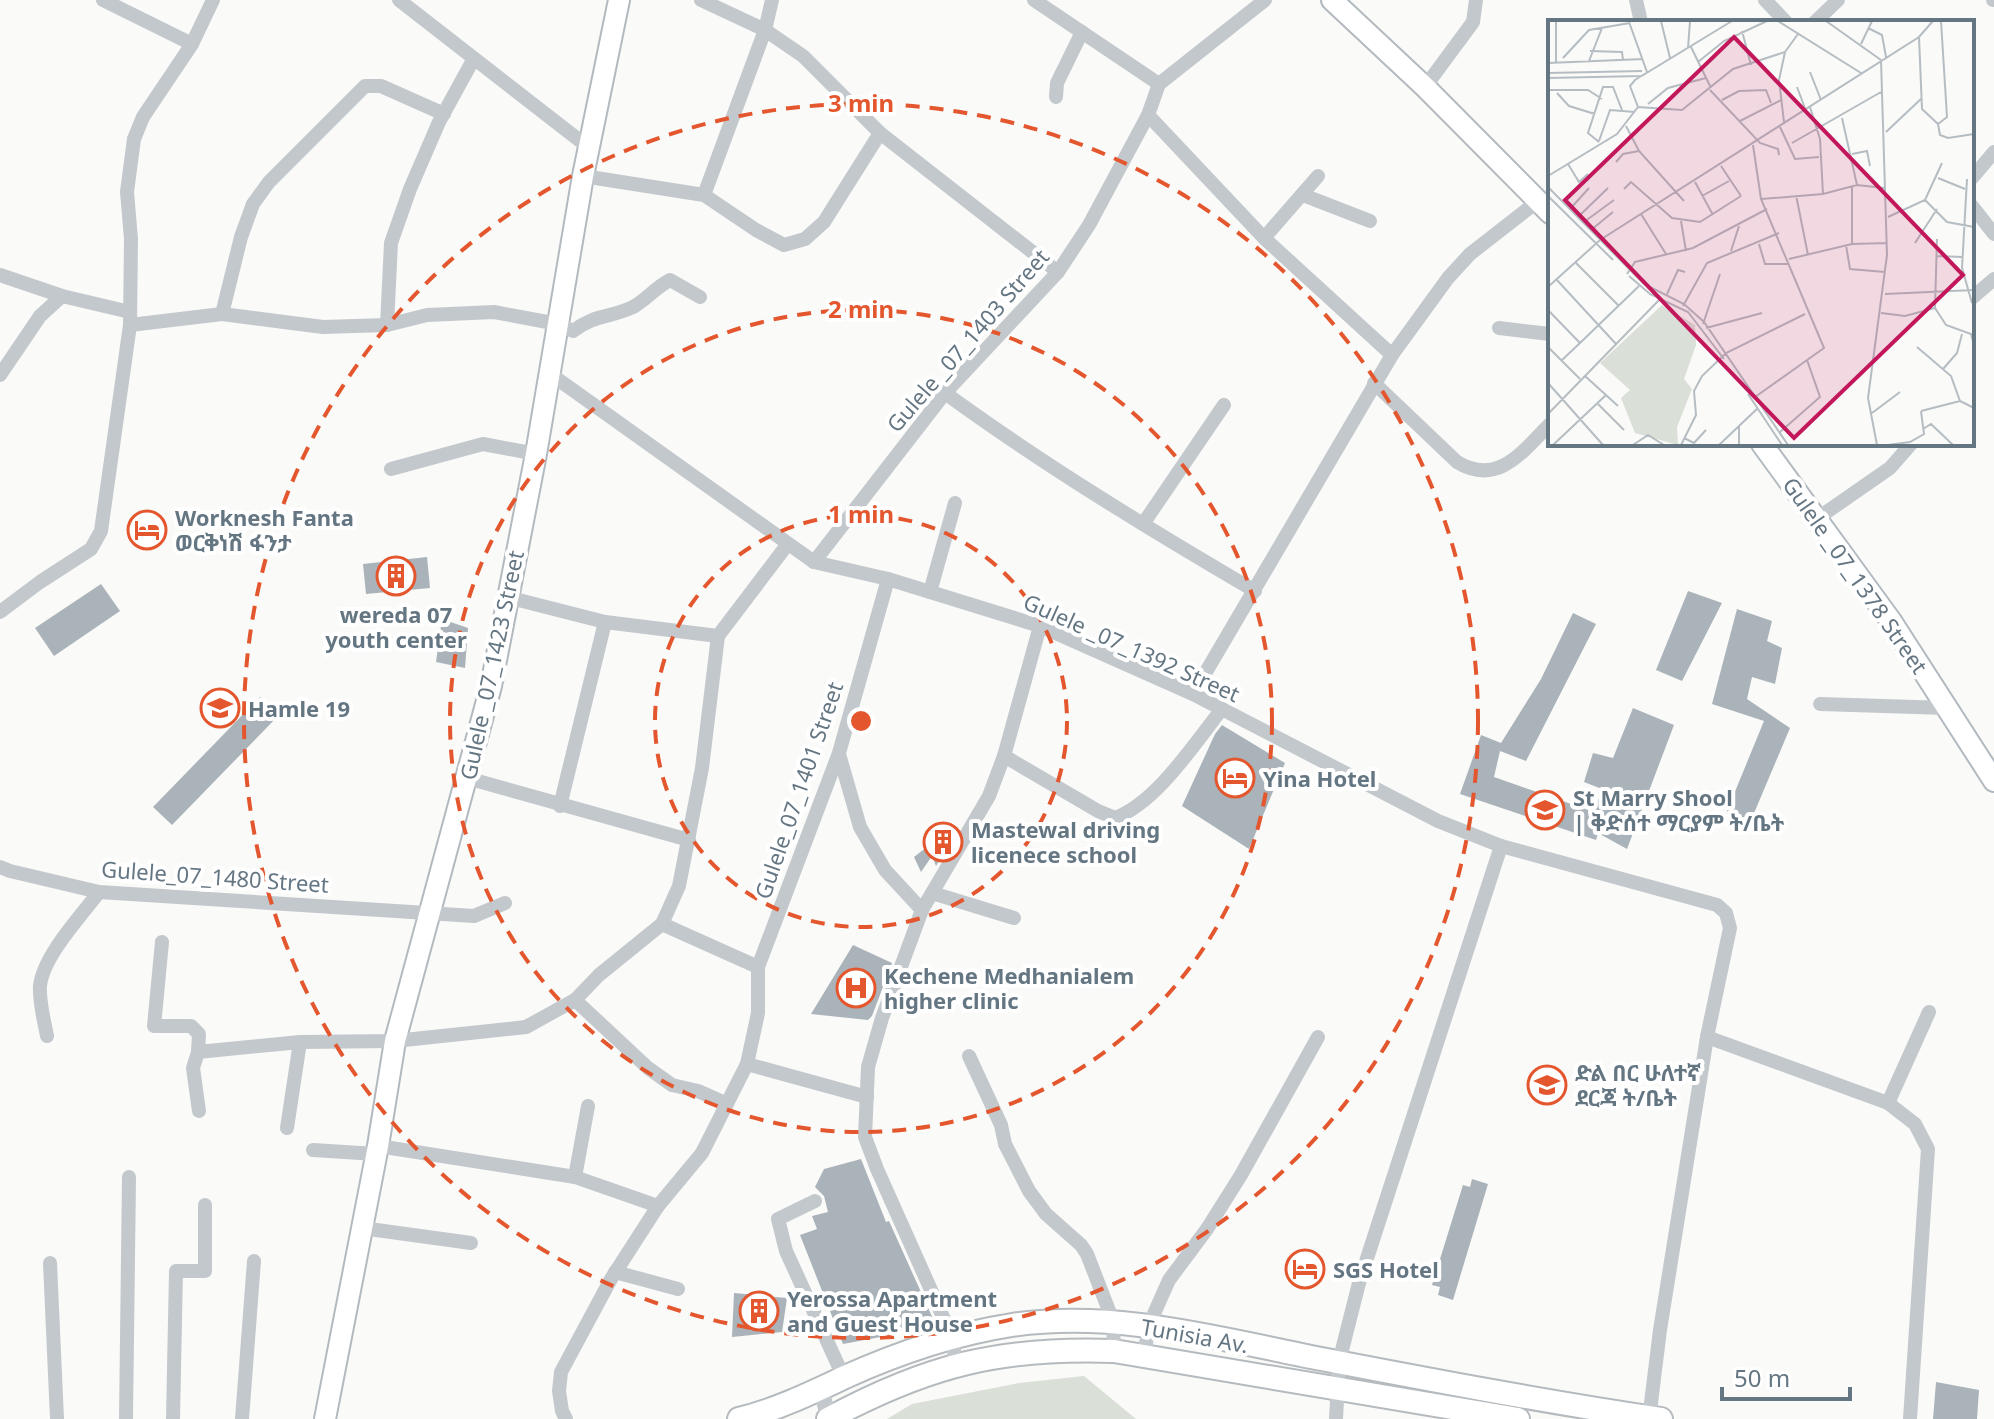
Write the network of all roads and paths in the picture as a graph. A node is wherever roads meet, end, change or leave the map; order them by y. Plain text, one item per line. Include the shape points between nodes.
1 (103, 0) edge
2 (213, 0) edge
3 (399, 0) edge
4 (619, 0) edge
5 (701, 0) edge
6 (772, 0) edge
7 (1034, 0) edge
8 (1265, 0) edge
9 (1332, 0) edge
10 (1476, 0) edge
11 (1636, 0) edge
12 (1765, 0) edge
13 (1838, 0) edge
14 (1641, 20) edge
15 (1784, 20) edge
16 (1817, 20) edge
17 (765, 30) junction
18 (1082, 32) junction
19 (192, 44) junction
20 (473, 60) junction
21 (1159, 84) junction
22 (1425, 87) junction
23 (1056, 97) dead end
24 (444, 114) junction
25 (1148, 115) junction
26 (880, 133) junction
27 (588, 147) junction
28 (1994, 152) edge
29 (583, 176) junction
30 (1318, 176) dead end
31 (1974, 176) edge
32 (704, 195) junction
33 (1303, 195) junction
34 (1544, 207) edge
35 (1974, 209) edge
36 (1370, 221) dead end
37 (1994, 234) edge
38 (1264, 238) junction
39 (1058, 272) junction
40 (0, 275) edge
41 (1994, 279) edge
42 (62, 296) junction
43 (1974, 296) edge
44 (700, 297) dead end
45 (222, 314) junction
46 (130, 319) junction
47 (558, 324) junction
48 (387, 325) junction
49 (1499, 328) dead end
50 (1548, 334) edge
51 (1392, 355) junction
52 (549, 373) junction
53 (0, 375) edge
54 (1374, 383) junction
55 (945, 393) junction
56 (1224, 405) dead end
57 (1548, 426) edge
58 (1764, 446) edge
59 (1909, 446) edge
60 (536, 454) junction
61 (391, 469) dead end
62 (955, 503) dead end
63 (1818, 518) junction
64 (1143, 524) junction
65 (787, 545) junction
66 (814, 562) junction
67 (888, 579) junction
68 (1255, 591) junction
69 (930, 592) junction
70 (507, 597) junction
71 (0, 612) edge
72 (605, 622) junction
73 (1040, 626) junction
74 (718, 636) junction
75 (1193, 694) junction
76 (1820, 704) dead end
77 (1947, 708) junction
78 (1222, 709) junction
79 (839, 753) junction
80 (1004, 756) junction
81 (467, 778) junction
82 (1994, 781) edge
83 (560, 806) junction
84 (689, 840) junction
85 (1501, 846) junction
86 (0, 867) edge
87 (99, 892) junction
88 (932, 893) junction
89 (505, 903) dead end
90 (922, 910) junction
91 (429, 912) junction
92 (1014, 918) dead end
93 (662, 924) junction
94 (162, 942) dead end
95 (758, 967) junction
96 (575, 1000) junction
97 (1929, 1012) dead end
98 (47, 1036) dead end
99 (1318, 1037) dead end
100 (1707, 1037) junction
101 (395, 1041) junction
102 (300, 1042) junction
103 (198, 1052) junction
104 (969, 1056) dead end
105 (747, 1064) junction
106 (867, 1097) junction
107 (1888, 1103) junction
108 (727, 1104) junction
109 (588, 1106) dead end
110 (199, 1111) dead end
111 (287, 1128) dead end
112 (313, 1150) dead end
113 (377, 1150) junction
114 (129, 1177) dead end
115 (575, 1177) junction
116 (815, 1201) dead end
117 (205, 1205) dead end
118 (658, 1206) junction
119 (362, 1228) junction
120 (471, 1243) dead end
121 (254, 1261) dead end
122 (50, 1263) dead end
123 (615, 1272) junction
124 (678, 1289) dead end
125 (1113, 1321) junction
126 (1149, 1325) junction
127 (952, 1337) junction
128 (1114, 1351) junction
129 (1144, 1356) junction
130 (1339, 1362) junction
131 (956, 1364) junction
132 (844, 1378) junction
133 (1337, 1387) junction
134 (821, 1390) junction
135 (1653, 1418) edge
136 (57, 1419) edge
137 (126, 1419) edge
138 (173, 1419) edge
139 (242, 1419) edge
140 (325, 1419) edge
141 (566, 1419) edge
142 (739, 1419) edge
143 (828, 1419) edge
144 (1336, 1419) edge
145 (1518, 1419) edge
146 (1910, 1419) edge

1 - 19 street
2 - 19 street
3 - 20 street
4 - 27 main road, Gulele _07_1423 Street
5 - 17 street
6 - 17 street
7 - 18 street
8 - 21 street
9 - 22 main road
10 - 22 street via 1473,22
11 - 14 street
12 - 15 street
13 - 16 street
17 - 26 street via 803,56
17 - 32 street
18 - 21 street
18 - 23 street via 1057,83
19 - 46 street via 134,139 127,192
20 - 24 street
20 - 27 street
21 - 25 street, Gulele _07_1403 Street
22 - 34 main road
24 - 45 street via 381,86 365,86 253,204
24 - 48 street via 391,243
25 - 38 street
25 - 39 street, Gulele _07_1403 Street
26 - 32 street via 824,222 805,239 784,245
26 - 39 street
27 - 29 main road, Gulele _07_1423 Street
28 - 31 street
29 - 32 street
29 - 47 main road, Gulele _07_1423 Street
30 - 33 street
33 - 36 street
33 - 38 street
34 - 51 street via 1470,254
35 - 37 street
38 - 51 street
39 - 55 street, Gulele _07_1403 Street
40 - 42 street
41 - 43 street
42 - 46 street
42 - 53 street via 40,316
44 - 47 street via 670,280 635,306 588,320 573,331
45 - 46 street
45 - 48 street via 323,327
46 - 71 street via 101,531 91,549
47 - 48 street via 494,312 427,315
47 - 52 main road, Gulele _07_1423 Street
49 - 50 street
51 - 54 street
52 - 60 main road, Gulele _07_1423 Street
52 - 65 street, Gulele _07_1392 Street
54 - 57 street via 1471,471 1512,463
54 - 68 street
55 - 64 street
55 - 66 street, Gulele _07_1403 Street
56 - 64 street
58 - 63 main road, Gulele _07_1378 Street
59 - 63 street via 1890,468
60 - 61 street via 483,444
60 - 70 main road, Gulele _07_1423 Street
62 - 69 street
63 - 77 main road, Gulele _07_1378 Street
64 - 68 street
65 - 66 street, Gulele _07_1392 Street
65 - 74 street
66 - 67 street, Gulele _07_1392 Street
67 - 69 street, Gulele _07_1392 Street
67 - 79 street, Gulele_07_1401 Street
68 - 75 street
69 - 73 street, Gulele _07_1392 Street
70 - 72 street
70 - 81 main road, Gulele _07_1423 Street
72 - 74 street
72 - 83 street
73 - 75 street, Gulele _07_1392 Street
73 - 80 street
74 - 84 street
75 - 78 street, Gulele _07_1392 Street
76 - 77 street
77 - 82 main road, Gulele _07_1378 Street
78 - 80 street via 1157,788 1115,818
78 - 85 street, Gulele _07_1392 Street via 1438,821
79 - 90 street via 860,827 885,870
79 - 95 street, Gulele_07_1401 Street
80 - 88 street via 989,796
81 - 83 street
81 - 91 main road, Gulele _07_1423 Street
83 - 84 street
84 - 93 street via 679,886
85 - 100 street, Gulele _07_1392 Street via 1717,905 1726,913 1730,928
85 - 130 street via 1359,1283
86 - 87 street, Gulele_07_1480 Street
87 - 91 street, Gulele_07_1480 Street
87 - 98 street via 42,973
88 - 90 street
88 - 92 street
89 - 91 street, Gulele_07_1480 Street via 474,916
90 - 106 street via 882,1018 868,1067
91 - 101 main road, Gulele _07_1423 Street
93 - 95 street
93 - 96 street
94 - 103 street via 154,1026 191,1026 199,1034
95 - 105 street, Gulele_07_1401 Street via 758,1013
96 - 101 street via 526,1027
96 - 108 street via 672,1085
97 - 107 street
99 - 126 street via 1241,1175 1169,1280
100 - 107 street
100 - 135 street via 1660,1330
101 - 102 street
101 - 113 main road, Gulele _07_1423 Street
102 - 103 street
102 - 111 street
103 - 110 street via 193,1068
104 - 125 street via 1029,1191 1087,1254
105 - 106 street
105 - 108 street, Gulele_07_1401 Street
106 - 127 street via 865,1137
107 - 146 street via 1915,1124 1928,1149
108 - 118 street, Gulele_07_1401 Street via 702,1153
109 - 115 street
112 - 113 street
113 - 115 street
113 - 119 main road, Gulele _07_1423 Street
114 - 137 street
115 - 118 street
116 - 132 street via 778,1219 786,1251
117 - 138 street via 205,1271 176,1271
118 - 123 street, Gulele_07_1401 Street
119 - 120 street
119 - 140 main road, Gulele _07_1423 Street
121 - 139 street
122 - 136 street
123 - 124 street
123 - 141 street, Gulele_07_1401 Street via 561,1372
125 - 126 main road, Tunisia Av.
125 - 127 main road, Tunisia Av. via 1013,1325
125 - 128 street
126 - 129 street
126 - 130 main road, Tunisia Av.
127 - 131 street
127 - 132 main road, Tunisia Av.
128 - 129 main road, Tunisia Av.
128 - 131 main road, Tunisia Av. via 1002,1355
129 - 133 main road, Tunisia Av.
130 - 133 street
130 - 135 main road, Tunisia Av.
131 - 143 main road, Tunisia Av. via 871,1396
132 - 134 main road, Tunisia Av.
133 - 144 street
133 - 145 main road, Tunisia Av.
134 - 142 main road, Tunisia Av.
134 - 143 street

